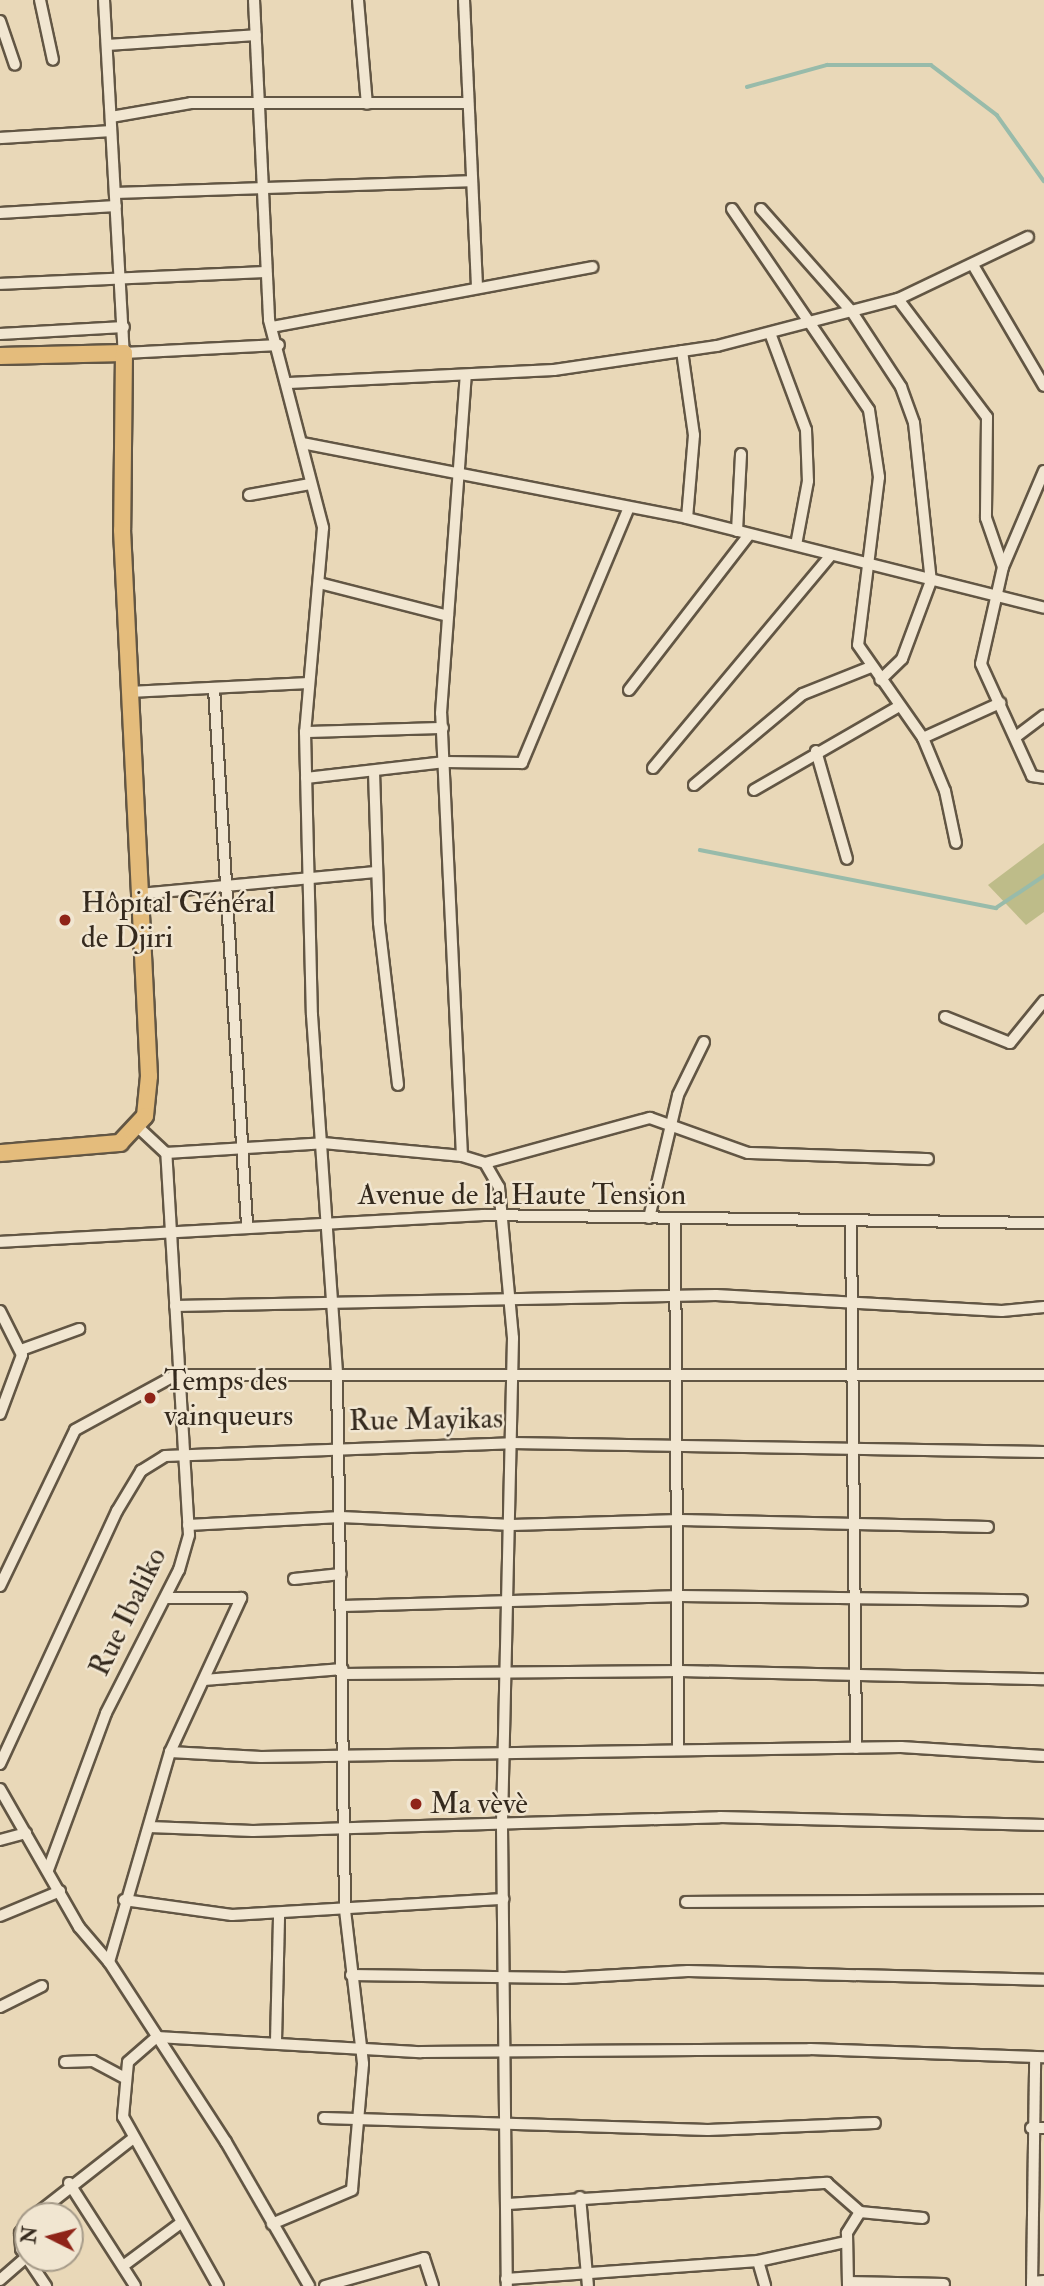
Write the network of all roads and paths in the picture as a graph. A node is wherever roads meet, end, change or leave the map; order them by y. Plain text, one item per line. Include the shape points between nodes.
1 (40, 0) edge
2 (104, 0) edge
3 (254, 0) edge
4 (358, 0) edge
5 (464, 0) edge
6 (0, 21) edge
7 (256, 35) junction
8 (107, 46) junction
9 (53, 60) dead end
10 (15, 65) dead end
11 (258, 102) junction
12 (465, 103) junction
13 (367, 104) junction
14 (111, 117) junction
15 (111, 131) junction
16 (0, 138) edge
17 (469, 181) junction
18 (262, 184) junction
19 (115, 192) junction
20 (116, 206) junction
21 (732, 209) dead end
22 (761, 209) dead end
23 (0, 213) edge
24 (1028, 237) dead end
25 (973, 265) junction
26 (592, 267) dead end
27 (266, 271) junction
28 (122, 280) junction
29 (0, 284) edge
30 (477, 288) junction
31 (898, 299) junction
32 (852, 312) junction
33 (807, 322) junction
34 (124, 327) junction
35 (272, 327) junction
36 (770, 333) junction
37 (0, 334) edge
38 (279, 345) junction
39 (682, 351) junction
40 (124, 352) junction
41 (0, 356) edge
42 (466, 375) junction
43 (289, 383) junction
44 (1044, 386) edge
45 (302, 443) junction
46 (741, 454) dead end
47 (1044, 471) edge
48 (459, 475) junction
49 (310, 484) junction
50 (249, 495) dead end
51 (628, 510) junction
52 (687, 518) junction
53 (737, 531) junction
54 (749, 535) junction
55 (796, 545) junction
56 (831, 555) junction
57 (866, 564) junction
58 (1003, 567) junction
59 (931, 581) junction
60 (319, 583) junction
61 (994, 597) junction
62 (1044, 608) edge
63 (448, 616) junction
64 (871, 667) junction
65 (880, 680) junction
66 (309, 683) junction
67 (214, 688) junction
68 (629, 690) dead end
69 (129, 692) junction
70 (1000, 703) junction
71 (898, 707) junction
72 (1044, 716) edge
73 (443, 728) junction
74 (305, 732) junction
75 (1017, 736) junction
76 (923, 738) junction
77 (816, 751) junction
78 (445, 762) junction
79 (653, 768) dead end
80 (374, 772) junction
81 (306, 778) junction
82 (1044, 778) edge
83 (694, 785) dead end
84 (754, 790) dead end
85 (956, 843) dead end
86 (847, 859) dead end
87 (376, 872) junction
88 (309, 876) junction
89 (228, 885) junction
90 (139, 894) junction
91 (1044, 1001) edge
92 (945, 1017) dead end
93 (704, 1042) dead end
94 (398, 1084) dead end
95 (672, 1123) junction
96 (139, 1128) junction
97 (323, 1143) junction
98 (241, 1150) junction
99 (0, 1153) edge
100 (166, 1153) junction
101 (462, 1156) junction
102 (928, 1159) dead end
103 (485, 1163) junction
104 (506, 1216) junction
105 (649, 1218) junction
106 (675, 1219) junction
107 (329, 1220) junction
108 (851, 1223) junction
109 (1044, 1223) edge
110 (247, 1224) junction
111 (169, 1230) junction
112 (0, 1242) edge
113 (674, 1295) junction
114 (511, 1299) junction
115 (332, 1300) junction
116 (847, 1301) junction
117 (175, 1306) junction
118 (1044, 1307) edge
119 (0, 1311) edge
120 (79, 1329) dead end
121 (21, 1350) junction
122 (513, 1370) junction
123 (852, 1371) junction
124 (678, 1372) junction
125 (176, 1375) junction
126 (337, 1375) junction
127 (1044, 1376) edge
128 (0, 1414) edge
129 (512, 1443) junction
130 (340, 1447) junction
131 (679, 1448) junction
132 (855, 1449) junction
133 (181, 1452) junction
134 (1044, 1452) edge
135 (341, 1517) junction
136 (680, 1520) junction
137 (188, 1525) junction
138 (512, 1525) junction
139 (856, 1525) junction
140 (988, 1527) dead end
141 (341, 1574) junction
142 (294, 1579) dead end
143 (0, 1586) edge
144 (681, 1595) junction
145 (166, 1598) junction
146 (854, 1598) junction
147 (509, 1599) junction
148 (1022, 1600) dead end
149 (343, 1606) junction
150 (343, 1671) junction
151 (681, 1671) junction
152 (507, 1673) junction
153 (856, 1677) junction
154 (1044, 1679) edge
155 (204, 1680) junction
156 (856, 1748) junction
157 (503, 1749) junction
158 (678, 1749) junction
159 (341, 1751) junction
160 (170, 1752) junction
161 (1044, 1756) edge
162 (0, 1764) edge
163 (0, 1789) edge
164 (341, 1825) junction
165 (1044, 1825) edge
166 (149, 1826) junction
167 (502, 1827) junction
168 (26, 1833) junction
169 (0, 1840) edge
170 (48, 1870) junction
171 (60, 1891) junction
172 (504, 1899) junction
173 (124, 1900) junction
174 (1044, 1900) edge
175 (686, 1902) dead end
176 (345, 1910) junction
177 (279, 1914) junction
178 (0, 1916) edge
179 (109, 1962) junction
180 (507, 1973) junction
181 (351, 1975) junction
182 (1044, 1980) edge
183 (42, 1986) dead end
184 (0, 2007) edge
185 (157, 2037) junction
186 (276, 2041) junction
187 (363, 2045) junction
188 (508, 2052) junction
189 (1040, 2057) edge
190 (65, 2062) dead end
191 (123, 2077) junction
192 (324, 2118) dead end
193 (358, 2118) junction
194 (875, 2123) dead end
195 (508, 2126) junction
196 (1031, 2128) junction
197 (1044, 2128) edge
198 (131, 2140) junction
199 (69, 2183) junction
200 (580, 2197) junction
201 (49, 2202) edge
202 (508, 2204) junction
203 (1040, 2205) edge
204 (860, 2212) junction
205 (923, 2218) dead end
206 (181, 2223) junction
207 (272, 2224) junction
208 (846, 2242) junction
209 (758, 2261) junction
210 (123, 2266) junction
211 (14, 2268) edge
212 (588, 2272) junction
213 (0, 2280) edge
214 (1044, 2281) edge
215 (507, 2283) edge
216 (848, 2284) edge
217 (944, 2284) dead end
218 (1032, 2284) edge
219 (135, 2286) edge
220 (218, 2286) edge
221 (309, 2286) edge
222 (325, 2286) edge
223 (433, 2286) edge
224 (588, 2286) edge
225 (765, 2286) edge

1 - 9 street
2 - 8 street
3 - 7 street
4 - 13 street
5 - 12 street
6 - 10 street
7 - 8 street
7 - 11 street
8 - 14 street
11 - 13 street via 275,107
11 - 14 street via 153,107
11 - 18 street
12 - 13 street
12 - 17 street
14 - 15 street
15 - 16 street
15 - 19 street
17 - 18 street
17 - 30 street
18 - 19 street
18 - 27 street
19 - 20 street
20 - 23 street
20 - 28 street
21 - 33 street
22 - 32 street
24 - 25 street
25 - 31 street
25 - 44 street
26 - 30 street
27 - 28 street
27 - 35 street
28 - 29 street
28 - 34 street
30 - 35 street
31 - 32 street
31 - 58 street via 987,417 986,518
32 - 33 street
32 - 59 street via 901,387 914,423
33 - 36 street
33 - 57 street via 869,410 879,477
34 - 37 street
34 - 40 street
35 - 38 street
36 - 39 street
36 - 55 street via 806,430 808,481
38 - 40 street
38 - 43 street
39 - 42 street via 628,362
39 - 52 street via 694,435
40 - 41 main road
40 - 69 main road
42 - 43 street
42 - 48 street
43 - 45 street
45 - 48 street
45 - 49 street
46 - 53 street
47 - 58 street
48 - 51 street
48 - 63 street
49 - 50 street
49 - 60 street via 323,528
51 - 52 street
51 - 78 street via 522,763
52 - 53 street
53 - 54 street
54 - 55 street
54 - 68 street
55 - 56 street
56 - 57 street
56 - 79 street
57 - 59 street
57 - 64 street via 856,631
58 - 61 street
59 - 61 street
59 - 65 street via 902,659
60 - 63 street
60 - 66 street
61 - 62 street
61 - 70 street via 981,664
63 - 73 street
64 - 65 street
64 - 83 street via 803,694
65 - 71 street
66 - 67 street
66 - 74 street
67 - 69 street
67 - 89 street
69 - 90 main road
70 - 75 street
70 - 76 street
71 - 76 street
71 - 77 street
72 - 75 street
73 - 74 street
73 - 78 street
74 - 81 street
75 - 82 street via 1032,776
76 - 85 street via 945,791
77 - 84 street
77 - 86 street
78 - 80 street
78 - 101 street
80 - 81 street
80 - 87 street
81 - 88 street
87 - 88 street
87 - 94 street
88 - 89 street
88 - 97 street
89 - 90 street
89 - 98 street
90 - 96 main road via 149,1076
91 - 92 street via 1010,1043
93 - 95 street
95 - 102 street via 748,1153
95 - 103 street via 641,1119
95 - 105 street
96 - 99 main road via 108,1146
96 - 100 street
97 - 98 street
97 - 101 street
97 - 107 street
98 - 100 street
98 - 110 street
100 - 111 street, Rue Ibaliko
101 - 103 street
103 - 104 street
104 - 105 street, Avenue de la Haute Tension
104 - 107 street, Avenue de la Haute Tension
104 - 114 street
105 - 106 street, Avenue de la Haute Tension
106 - 108 street, Avenue de la Haute Tension
106 - 113 street
107 - 110 street, Avenue de la Haute Tension
107 - 115 street
108 - 109 street, Avenue de la Haute Tension
108 - 116 street
110 - 111 street, Avenue de la Haute Tension
111 - 112 street, Avenue de la Haute Tension
111 - 117 street, Rue Ibaliko
113 - 114 street
113 - 116 street
113 - 124 street
114 - 115 street
114 - 122 street
115 - 117 street
115 - 126 street
116 - 118 street via 1002,1311
116 - 123 street
117 - 125 street, Rue Ibaliko
119 - 121 street
120 - 121 street
121 - 128 street
122 - 124 street
122 - 126 street
122 - 129 street
123 - 124 street
123 - 127 street
123 - 132 street
124 - 131 street
125 - 126 street
125 - 133 street, Rue Ibaliko
125 - 143 street via 75,1430
126 - 130 street
129 - 130 street, Rue Mayikas
129 - 131 street, Rue Mayikas
129 - 138 street
130 - 133 street, Rue Mayikas
130 - 135 street
131 - 132 street, Rue Mayikas
131 - 136 street
132 - 134 street, Rue Mayikas
132 - 139 street
133 - 137 street, Rue Ibaliko
133 - 162 street, Rue Mayikas via 148,1464 117,1511
135 - 137 street
135 - 138 street
135 - 141 street
136 - 138 street
136 - 139 street
136 - 144 street
137 - 145 street, Rue Ibaliko
138 - 147 street
139 - 140 street
139 - 146 street
141 - 142 street
141 - 149 street
144 - 146 street
144 - 147 street
144 - 151 street
145 - 155 street via 241,1598
145 - 170 street, Rue Ibaliko via 106,1713
146 - 148 street
146 - 153 street
147 - 149 street
147 - 152 street
149 - 150 street
150 - 152 street
150 - 155 street
150 - 159 street
151 - 152 street
151 - 153 street
151 - 158 street
152 - 157 street
153 - 154 street
153 - 156 street
155 - 160 street
156 - 158 street
156 - 161 street
157 - 158 street
157 - 159 street
157 - 167 street
159 - 160 street via 261,1757
159 - 164 street
160 - 166 street
163 - 168 street
164 - 166 street via 253,1831
164 - 167 street
164 - 176 street
165 - 167 street via 720,1818
166 - 173 street
167 - 172 street
168 - 169 street
168 - 170 street
170 - 171 street
171 - 178 street
171 - 179 street via 91,1946
172 - 176 street
172 - 180 street
173 - 177 street via 215,1915
173 - 179 street
174 - 175 street
176 - 177 street
176 - 181 street
177 - 186 street
179 - 185 street
180 - 181 street
180 - 182 street
180 - 188 street
181 - 187 street
183 - 184 street
185 - 186 street
185 - 191 street via 131,2059
185 - 207 street
186 - 187 street
187 - 188 street
187 - 193 street
188 - 189 street via 810,2049
188 - 195 street
189 - 196 street
190 - 191 street via 93,2061
191 - 198 street via 123,2117
192 - 193 street
193 - 195 street
193 - 207 street via 352,2190
194 - 195 street via 708,2130
195 - 202 street
196 - 197 street
196 - 203 street
198 - 199 street
198 - 206 street
199 - 201 street
199 - 210 street
200 - 202 street
200 - 204 street via 827,2183
200 - 212 street
202 - 215 street
203 - 218 street
204 - 205 street
204 - 208 street
206 - 210 street
206 - 220 street
207 - 221 street
208 - 209 street
208 - 216 street
209 - 212 street
209 - 225 street
210 - 219 street
211 - 213 street
212 - 215 street
212 - 224 street
214 - 218 street
216 - 217 street
222 - 223 street via 424,2258

